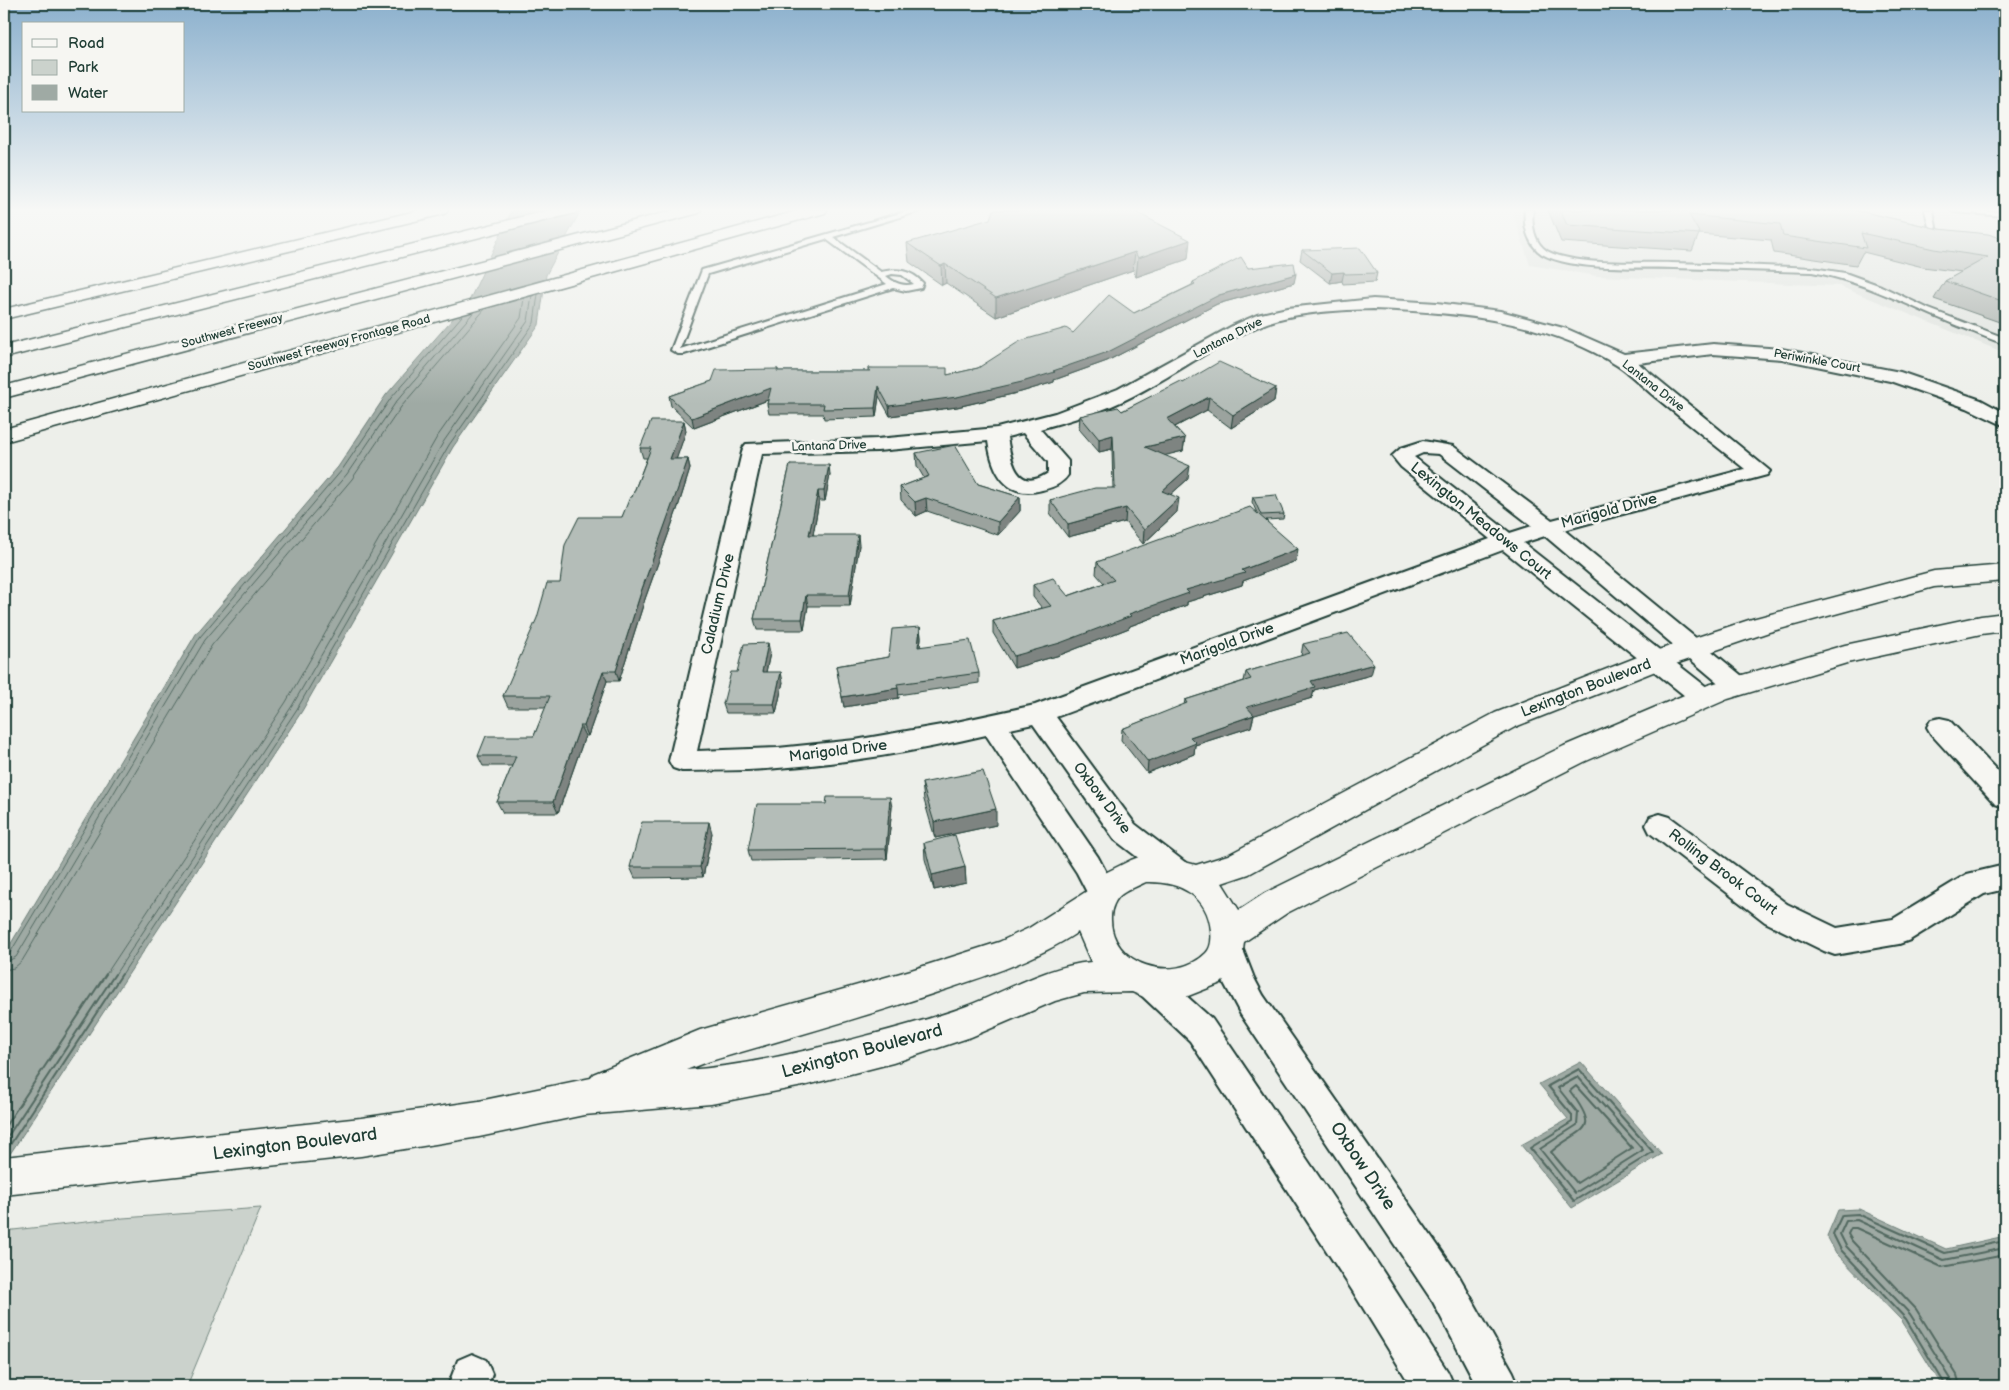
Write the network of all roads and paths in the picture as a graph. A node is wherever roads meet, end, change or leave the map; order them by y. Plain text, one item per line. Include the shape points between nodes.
1 (168, 275) edge
2 (311, 275) edge
3 (445, 275) edge
4 (586, 275) edge
5 (704, 275) edge
6 (880, 275) edge
7 (908, 275) edge
8 (1841, 275) edge
9 (893, 286) junction
10 (4, 314) edge
11 (2005, 341) edge
12 (4, 352) edge
13 (1621, 360) junction
14 (4, 392) edge
15 (2005, 420) edge
16 (1027, 426) junction
17 (997, 434) junction
18 (4, 436) edge
19 (753, 448) joint
20 (1760, 471) joint
21 (1548, 528) junction
22 (1506, 541) junction
23 (2005, 573) edge
24 (2005, 622) edge
25 (1693, 648) junction
26 (1657, 661) junction
27 (1738, 686) junction
28 (1704, 698) junction
29 (1039, 713) junction
30 (993, 725) junction
31 (1940, 727) dead end
32 (682, 761) joint
33 (2005, 796) edge
34 (1660, 825) dead end
35 (1185, 875) junction
36 (2005, 877) edge
37 (1099, 897) junction
38 (1228, 940) junction
39 (1141, 981) junction
40 (584, 1097) junction
41 (4, 1176) edge
42 (1434, 1386) edge
43 (1499, 1386) edge

1 - 10 main road
2 - 12 main road
3 - 14 main road, Southwest Freeway
4 - 18 main road, Southwest Freeway Frontage Road
5 - 9 lane via 675,350 681,352
6 - 9 lane
7 - 9 lane via 919,283 918,286 903,289
8 - 11 lane
13 - 15 street, Periwinkle Court via 1712,349 1782,354 1894,376 1974,404
13 - 16 street, Lantana Drive via 1578,339 1501,315 1417,305 1349,305 1263,319 1125,393 1062,417
13 - 20 street, Lantana Drive
16 - 17 street, Lantana Drive
16 - 17 street via 1058,461 1058,475 1047,484 1025,487 1013,479 1004,468
17 - 19 street, Lantana Drive via 876,444
19 - 32 street, Caladium Drive
20 - 21 street, Marigold Drive
21 - 22 street, Marigold Drive
21 - 22 street, Lexington Meadows Court via 1446,450 1433,446 1416,448 1402,456
21 - 25 street, Lexington Meadows Court
22 - 26 street, Lexington Meadows Court
22 - 29 street, Marigold Drive
23 - 25 main road, Lexington Boulevard via 1934,579 1761,625
24 - 27 main road via 1845,654
25 - 26 main road, Lexington Boulevard
25 - 27 street, Lexington Meadows Court
26 - 28 street, Lexington Meadows Court
26 - 35 main road, Lexington Boulevard via 1505,720 1238,865
27 - 28 main road
28 - 38 main road via 1574,754 1276,903
29 - 30 street, Marigold Drive
29 - 35 street, Oxbow Drive via 1126,832
30 - 32 street, Marigold Drive via 853,750 791,757
30 - 37 street via 1088,865
31 - 33 street
34 - 36 street, Rolling Brook Court via 1776,913 1835,942 1899,932 1977,883
35 - 37 main road via 1159,868 1142,869 1112,882
35 - 38 main road via 1209,890 1220,903 1227,918
37 - 39 main road via 1092,915 1097,943 1117,968
37 - 40 main road, Lexington Boulevard via 1041,938 1008,954 911,986 700,1047
38 - 39 main road via 1221,959 1199,978 1184,984 1168,985
38 - 43 street, Oxbow Drive via 1240,983 1252,1005 1446,1289
39 - 40 main road, Lexington Boulevard via 1108,976 1062,984 971,1021 893,1046 803,1069 711,1086
39 - 42 street via 1200,1030
40 - 41 main road, Lexington Boulevard via 361,1137

